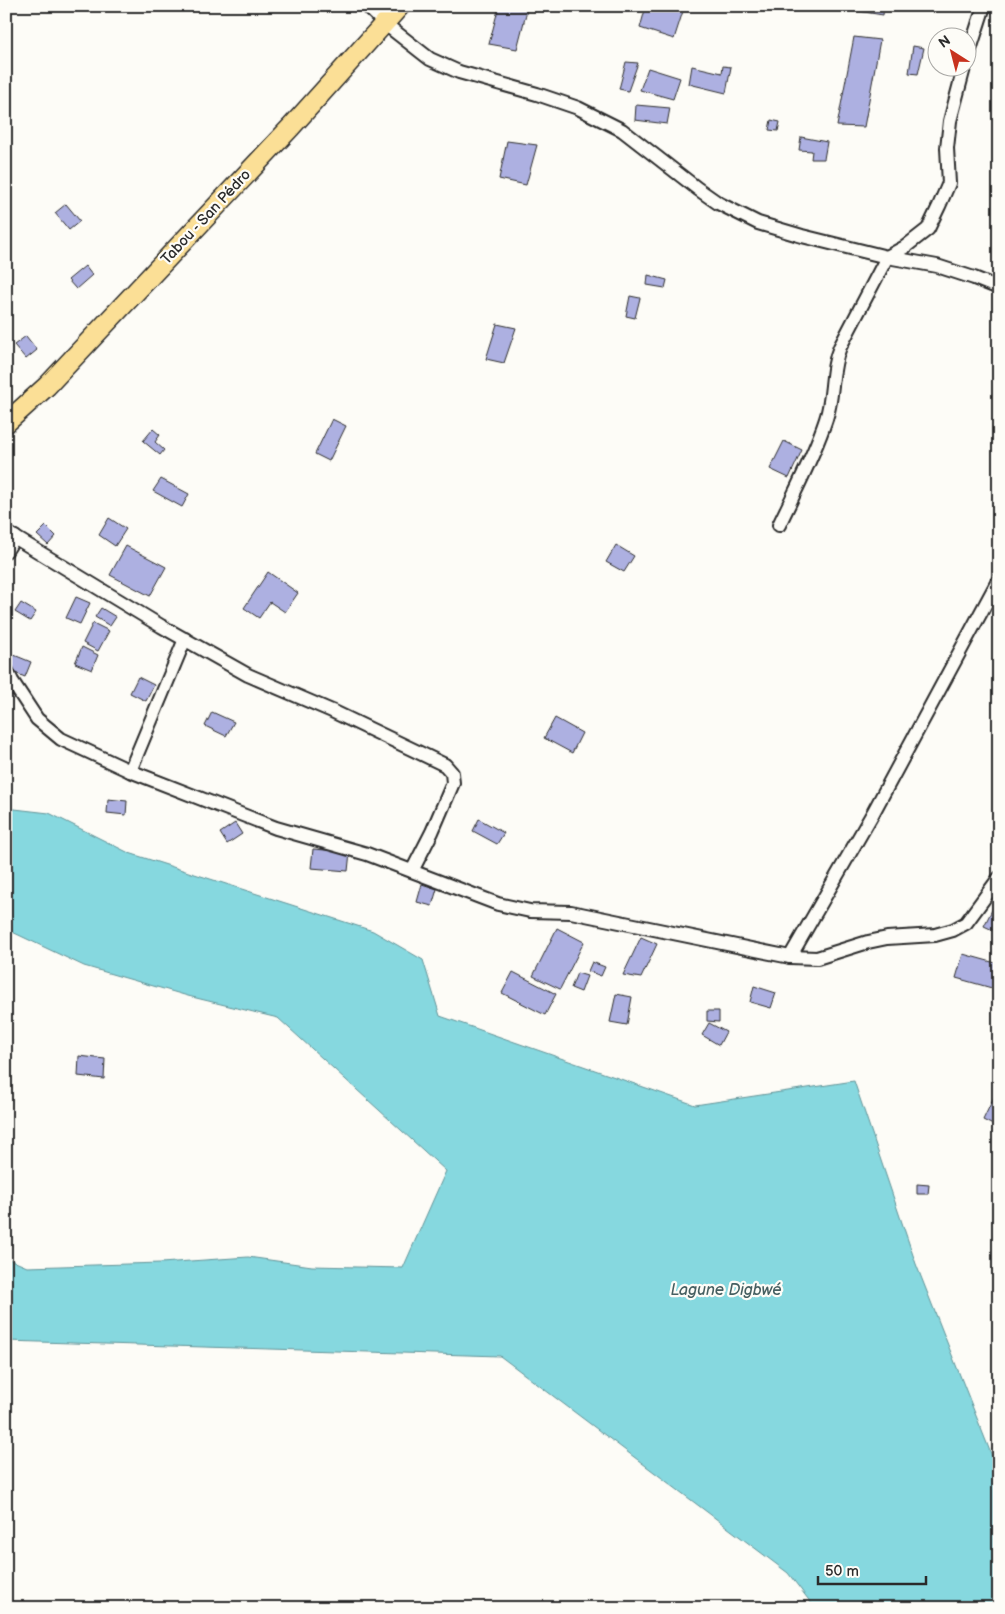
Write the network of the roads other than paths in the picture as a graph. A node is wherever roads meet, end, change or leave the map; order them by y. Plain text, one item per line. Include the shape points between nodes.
1 (367, 6) edge
2 (400, 6) edge
3 (984, 6) edge
4 (384, 23) junction
5 (977, 28) edge
6 (961, 78) edge
7 (887, 257) junction
8 (999, 288) edge
9 (6, 422) edge
10 (779, 526) dead end
11 (10, 535) edge
12 (6, 551) edge
13 (999, 579) edge
14 (185, 639) junction
15 (6, 669) edge
16 (130, 770) junction
17 (412, 871) junction
18 (999, 878) edge
19 (790, 957) junction

1 - 4 street
2 - 4 main road, Tabou - San Pédro
3 - 5 street
4 - 7 street via 430,59 445,66 578,108 622,130 718,203 758,223
4 - 9 main road, Tabou - San Pédro via 54,379
6 - 7 street via 946,148 949,182 928,228
7 - 8 street via 937,266
7 - 10 street via 835,360 827,418
11 - 12 street
11 - 14 street
13 - 19 street via 873,813
14 - 16 street
14 - 17 street via 248,675 445,765 452,773 453,783
15 - 16 street via 37,719 61,739
16 - 17 street via 276,828 368,854
17 - 19 street via 498,904 530,911 571,912
18 - 19 street via 966,923 953,930 935,936 887,938 816,958

